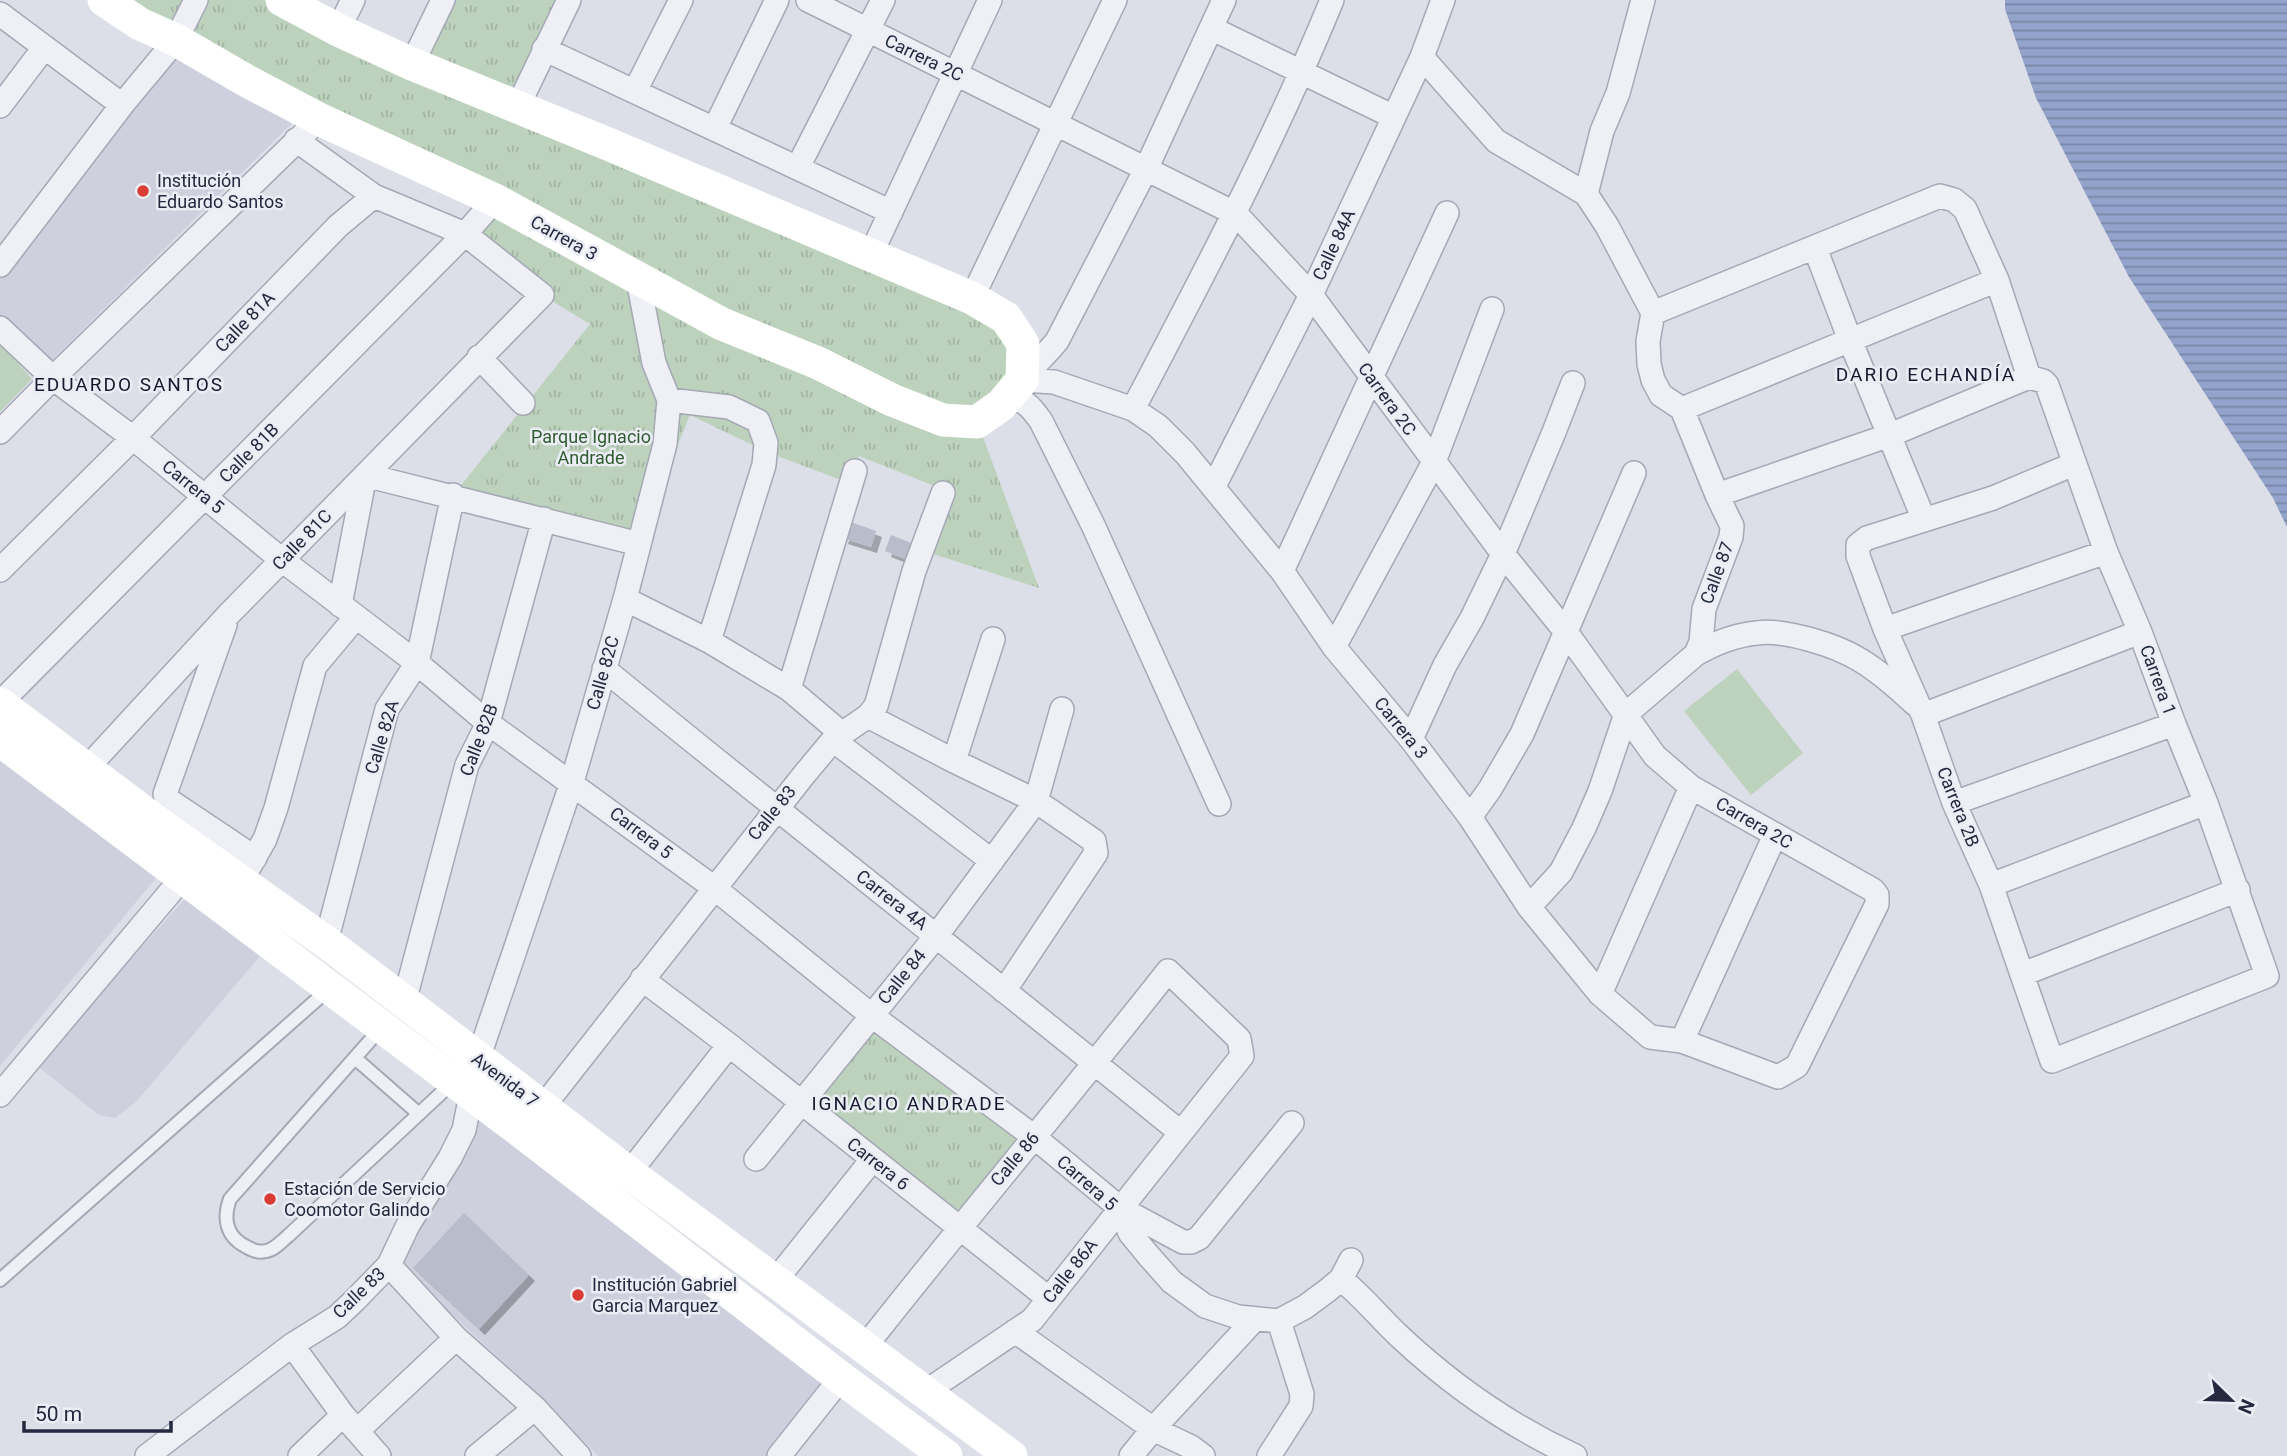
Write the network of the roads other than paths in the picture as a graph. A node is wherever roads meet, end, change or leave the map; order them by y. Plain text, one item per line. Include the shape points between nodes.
1 (104, 0) edge
2 (196, 0) edge
3 (282, 0) edge
4 (353, 0) edge
5 (443, 0) edge
6 (569, 0) edge
7 (681, 0) edge
8 (777, 0) edge
9 (808, 0) edge
10 (883, 0) edge
11 (990, 0) edge
12 (1115, 0) edge
13 (1224, 0) edge
14 (1332, 0) edge
15 (1443, 0) edge
16 (1643, 0) edge
17 (0, 14) edge
18 (1211, 28) junction
19 (338, 30) junction
20 (869, 30) junction
21 (176, 40) junction
22 (44, 48) junction
23 (544, 49) junction
24 (1422, 57) junction
25 (412, 64) junction
26 (1303, 71) junction
27 (956, 74) junction
28 (635, 91) junction
29 (122, 105) junction
30 (0, 106) edge
31 (517, 108) junction
32 (1394, 117) junction
33 (321, 120) junction
34 (1056, 124) junction
35 (715, 128) junction
36 (296, 140) junction
37 (798, 167) junction
38 (1146, 169) junction
39 (1586, 194) junction
40 (374, 196) junction
41 (495, 200) junction
42 (891, 212) junction
43 (1447, 213) dead end
44 (1236, 214) junction
45 (465, 234) junction
46 (1815, 248) junction
47 (871, 254) junction
48 (0, 265) edge
49 (638, 279) junction
50 (1997, 280) junction
51 (1311, 295) junction
52 (972, 298) junction
53 (1492, 309) dead end
54 (1653, 313) junction
55 (0, 328) edge
56 (1850, 340) junction
57 (480, 357) junction
58 (1371, 377) junction
59 (53, 378) junction
60 (2038, 381) junction
61 (1573, 383) dead end
62 (1014, 389) junction
63 (669, 400) junction
64 (523, 403) dead end
65 (1133, 409) junction
66 (1682, 409) junction
67 (0, 432) edge
68 (1890, 435) junction
69 (134, 438) junction
70 (1434, 462) junction
71 (2074, 464) junction
72 (855, 471) dead end
73 (1634, 474) dead end
74 (365, 475) junction
75 (1214, 486) junction
76 (943, 493) dead end
77 (453, 495) junction
78 (1717, 495) junction
79 (205, 496) junction
80 (544, 519) junction
81 (1924, 520) junction
82 (639, 544) junction
83 (2106, 552) junction
84 (1503, 554) junction
85 (282, 561) junction
86 (0, 570) edge
87 (1282, 571) junction
88 (625, 599) junction
89 (348, 611) junction
90 (229, 614) junction
91 (1885, 629) junction
92 (1566, 632) junction
93 (2140, 632) junction
94 (993, 639) dead end
95 (709, 641) junction
96 (1334, 647) junction
97 (1696, 654) junction
98 (417, 663) junction
99 (604, 669) junction
100 (789, 690) junction
101 (0, 703) edge
102 (1062, 709) dead end
103 (1922, 711) junction
104 (1626, 714) junction
105 (868, 716) junction
106 (488, 723) junction
107 (2174, 724) junction
108 (837, 736) junction
109 (1411, 739) junction
110 (0, 740) edge
111 (954, 761) junction
112 (76, 780) junction
113 (572, 782) junction
114 (1691, 787) junction
115 (1036, 801) junction
116 (1954, 803) junction
117 (2206, 803) junction
118 (1219, 804) dead end
119 (775, 809) junction
120 (1470, 817) junction
121 (1774, 835) junction
122 (992, 861) junction
123 (248, 869) junction
124 (183, 877) junction
125 (1991, 885) junction
126 (713, 887) junction
127 (2238, 890) junction
128 (1529, 907) junction
129 (937, 935) junction
130 (326, 942) junction
131 (2023, 974) junction
132 (642, 979) junction
133 (330, 988) junction
134 (1004, 991) junction
135 (1600, 994) junction
136 (404, 1002) junction
137 (871, 1015) junction
138 (383, 1027) junction
139 (1682, 1041) junction
140 (729, 1045) junction
141 (1242, 1056) joint
142 (355, 1058) junction
143 (2052, 1061) joint
144 (1095, 1063) junction
145 (1778, 1077) joint
146 (467, 1078) junction
147 (0, 1095) edge
148 (802, 1103) junction
149 (542, 1108) junction
150 (419, 1114) junction
151 (1292, 1124) dead end
152 (1180, 1132) junction
153 (1033, 1136) junction
154 (756, 1159) dead end
155 (872, 1160) junction
156 (629, 1174) junction
157 (1120, 1208) junction
158 (958, 1227) junction
159 (389, 1265) junction
160 (0, 1280) edge
161 (775, 1281) junction
162 (1048, 1298) junction
163 (1255, 1319) junction
164 (1279, 1321) junction
165 (1015, 1331) junction
166 (456, 1338) junction
167 (292, 1345) junction
168 (864, 1348) junction
169 (841, 1378) junction
170 (924, 1393) junction
171 (535, 1408) junction
172 (351, 1422) junction
173 (1153, 1429) junction
174 (147, 1456) edge
175 (300, 1456) edge
176 (379, 1456) edge
177 (477, 1456) edge
178 (579, 1456) edge
179 (779, 1456) edge
180 (946, 1456) edge
181 (1011, 1456) edge
182 (1131, 1456) edge
183 (1203, 1456) edge
184 (1269, 1456) edge
185 (1575, 1456) edge

1 - 21 main road, Carrera 3
2 - 21 street
3 - 19 main road
4 - 19 street
5 - 25 street
6 - 23 street
7 - 28 street
8 - 35 street
9 - 20 street, Carrera 2C
10 - 20 street
11 - 27 street
12 - 34 street
13 - 18 street
14 - 26 street
15 - 24 street, Calle 84A
16 - 39 street
17 - 22 street
18 - 26 street
18 - 38 street
19 - 25 main road
20 - 27 street, Carrera 2C
20 - 37 street
21 - 29 street
21 - 33 main road, Carrera 3
22 - 29 street
22 - 30 street
23 - 28 street
23 - 31 street
24 - 32 street, Calle 84A
24 - 39 street via 1496,141
25 - 31 main road
26 - 32 street
26 - 44 street
27 - 34 street, Carrera 2C
27 - 42 street
28 - 35 street
29 - 48 street
31 - 47 main road
32 - 51 street, Calle 84A
33 - 36 street
33 - 41 main road, Carrera 3
34 - 38 street, Carrera 2C
34 - 52 street
35 - 37 street
36 - 40 street
36 - 59 street
37 - 42 street
38 - 44 street, Carrera 2C
38 - 62 street via 1058,341
39 - 54 street
40 - 45 street
40 - 69 street, Calle 81A via 338,226
41 - 45 street, Calle 81B
41 - 49 main road, Carrera 3
42 - 47 street
43 - 58 street
44 - 51 street, Carrera 2C
44 - 65 street
45 - 57 street, Calle 81C via 542,295
45 - 79 street, Calle 81B
46 - 50 street, Carrera 1 via 1940,196 1965,209
46 - 54 street
46 - 56 street
47 - 52 main road
49 - 62 main road, Carrera 3 via 722,324 943,421 977,422
49 - 63 street, Calle 82C via 654,363
50 - 56 street
50 - 60 street, Carrera 1
51 - 58 street, Carrera 2C
51 - 75 street, Calle 84A
52 - 62 main road via 1006,318 1023,344
53 - 70 street
54 - 66 street via 1648,341 1653,380 1661,395
55 - 59 street, Carrera 5
56 - 66 street
56 - 68 street
57 - 64 street
57 - 74 street, Calle 81C
58 - 70 street, Carrera 2C
58 - 87 street
59 - 67 street
59 - 69 street, Carrera 5
60 - 68 street
60 - 71 street, Carrera 1
61 - 84 street
62 - 65 street, Carrera 3 via 1038,379
62 - 118 street via 1041,422 1093,525
63 - 82 street, Calle 82C via 665,444
63 - 95 street via 729,407 758,421 766,443 764,465
65 - 75 street, Carrera 3 via 1158,426
66 - 78 street, Calle 87
68 - 78 street
68 - 81 street
69 - 79 street, Carrera 5
69 - 86 street, Calle 81A
70 - 84 street, Carrera 2C
70 - 96 street
71 - 81 street via 1993,498
71 - 83 street, Carrera 1
72 - 100 street
73 - 92 street
74 - 77 street
74 - 85 street, Calle 81C
74 - 89 street
75 - 87 street, Carrera 3
76 - 105 street via 914,571 876,706
77 - 80 street
77 - 98 street, Calle 82A
78 - 97 street, Calle 87 via 1732,526 1731,537 1704,609
79 - 85 street, Carrera 5
79 - 101 street, Calle 81B
80 - 82 street
80 - 106 street, Calle 82B
81 - 91 street, Carrera 2B via 1858,545
82 - 88 street, Calle 82C
83 - 91 street
83 - 93 street, Carrera 1
84 - 92 street, Carrera 2C
84 - 109 street
85 - 89 street, Carrera 5
85 - 90 street, Calle 81C
87 - 96 street, Carrera 3
88 - 95 street
88 - 99 street, Calle 82C
89 - 98 street, Carrera 5
89 - 123 street via 315,666 276,808
90 - 112 street, Calle 81C
90 - 123 street via 165,794
91 - 103 street, Carrera 2B
92 - 104 street, Carrera 2C
92 - 120 street via 1522,734
93 - 103 street
93 - 107 street, Carrera 1
94 - 111 street
95 - 100 street
96 - 109 street, Carrera 3
97 - 103 street via 1716,643 1758,632 1807,638 1860,660
97 - 104 street
98 - 106 street, Carrera 5
98 - 130 street, Calle 82A via 387,709
99 - 113 street, Calle 82C
99 - 119 street, Carrera 4A
100 - 108 street
101 - 112 main road, Avenida 7
102 - 115 street, Calle 84
103 - 116 street, Carrera 2B
104 - 114 street, Carrera 2C via 1655,756
104 - 128 street via 1584,828 1561,872
105 - 108 street, Calle 83
105 - 111 street
106 - 113 street, Carrera 5
106 - 136 street, Calle 82B via 467,765
107 - 116 street
107 - 117 street, Carrera 1
108 - 119 street, Calle 83
108 - 122 street
109 - 120 street, Carrera 3
110 - 112 main road, Avenida 7
111 - 115 street
112 - 123 main road, Avenida 7
112 - 124 main road, Avenida 7
113 - 126 street, Carrera 5
113 - 146 street, Calle 82C
114 - 121 street, Carrera 2C
114 - 135 street
115 - 122 street, Calle 84
115 - 134 street via 1094,841 1096,853
116 - 125 street, Carrera 2B
117 - 125 street
117 - 127 street, Carrera 1
119 - 126 street, Calle 83
119 - 129 street, Carrera 4A
120 - 128 street, Carrera 3
121 - 139 street
121 - 145 street, Carrera 2C via 1877,895 1877,904 1797,1066
122 - 129 street, Calle 84
123 - 130 main road, Avenida 7
124 - 133 main road, Avenida 7
124 - 147 street
125 - 131 street, Carrera 2B
126 - 132 street, Calle 83
126 - 137 street, Carrera 5
127 - 131 street
127 - 143 street, Carrera 1 via 2267,976
128 - 135 street, Carrera 3
129 - 134 street, Carrera 4A
129 - 137 street, Calle 84
130 - 136 main road, Avenida 7
131 - 143 street, Carrera 2B
132 - 140 street, Carrera 6
132 - 149 street, Calle 83
133 - 138 main road, Avenida 7
133 - 160 lane
134 - 144 street, Carrera 4A
135 - 139 street, Carrera 3 via 1641,1032
136 - 146 main road, Avenida 7
137 - 148 street, Calle 84
137 - 153 street, Carrera 5
138 - 142 lane
138 - 146 main road, Avenida 7
139 - 145 street, Carrera 3
140 - 148 street, Carrera 6
140 - 156 street
141 - 144 street, Calle 86 via 1239,1039 1168,971
141 - 152 street, Calle 86A
142 - 150 lane
142 - 150 lane via 230,1199 225,1212 229,1232 239,1243 256,1252 268,1251
144 - 152 street, Carrera 4A
144 - 153 street, Calle 86
146 - 149 main road, Avenida 7
146 - 150 lane
146 - 159 street, Calle 83 via 470,1111 464,1130
146 - 169 main road, Avenida 7
148 - 154 street, Calle 84
148 - 155 street, Carrera 6
149 - 156 main road, Avenida 7
151 - 157 street via 1191,1242
152 - 157 street, Calle 86A
153 - 157 street, Carrera 5
153 - 158 street, Calle 86
155 - 158 street, Carrera 6
155 - 161 street
156 - 161 main road, Avenida 7
157 - 162 street, Calle 86A
157 - 163 street, Carrera 5 via 1130,1233 1172,1282 1205,1306
158 - 162 street, Carrera 6
158 - 168 street, Calle 86
159 - 166 street
159 - 167 street, Calle 83 via 337,1317
161 - 168 main road, Avenida 7
162 - 165 street, Calle 86A via 1032,1320
163 - 164 street, Carrera 5
163 - 173 street
164 - 184 street via 1302,1394 1301,1406
164 - 185 street via 1305,1307 1346,1270 1419,1354 1473,1396
165 - 170 street, Calle 86A
165 - 173 street
166 - 171 street
166 - 172 street
167 - 172 street
167 - 174 street, Calle 83
168 - 170 main road, Avenida 7
169 - 179 street
169 - 180 main road, Avenida 7
170 - 181 main road, Avenida 7
171 - 177 street
171 - 178 street
172 - 175 street
172 - 176 street
173 - 182 street
173 - 183 street

